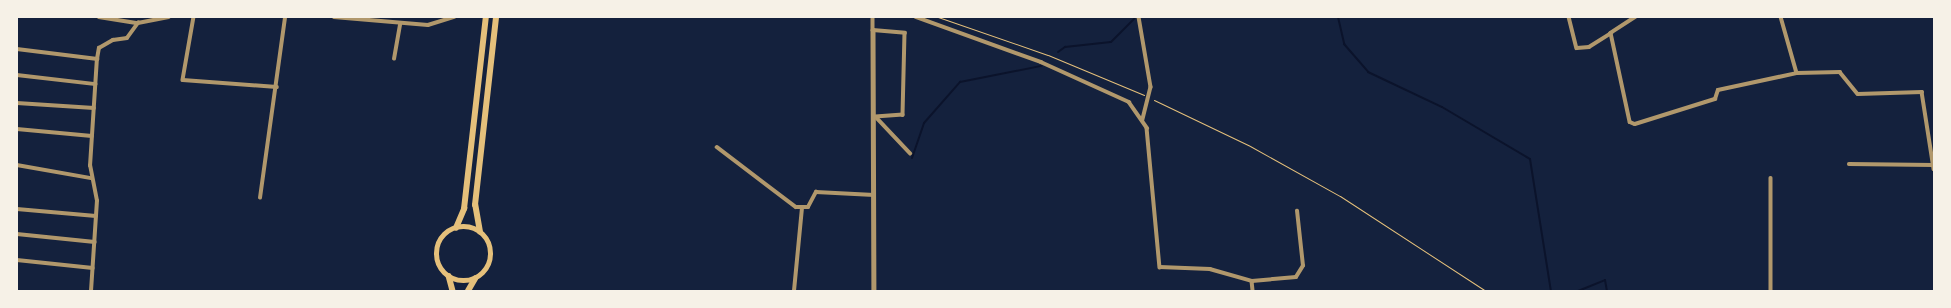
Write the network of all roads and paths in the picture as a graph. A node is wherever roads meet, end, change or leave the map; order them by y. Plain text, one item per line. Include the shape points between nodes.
1 (99, 17) edge
2 (168, 17) edge
3 (194, 17) edge
4 (285, 17) edge
5 (334, 17) edge
6 (454, 17) edge
7 (486, 17) edge
8 (496, 17) edge
9 (872, 17) edge
10 (916, 17) edge
11 (938, 17) edge
12 (1140, 17) edge
13 (1569, 17) edge
14 (1636, 17) edge
15 (1780, 17) edge
16 (358, 18) edge
17 (138, 23) junction
18 (400, 24) junction
19 (873, 30) junction
20 (1611, 33) junction
21 (17, 49) edge
22 (97, 59) junction
23 (394, 59) dead end
24 (1797, 73) junction
25 (17, 75) edge
26 (95, 84) junction
27 (277, 87) junction
28 (1150, 98) junction
29 (17, 103) edge
30 (94, 108) junction
31 (874, 117) junction
32 (1143, 120) junction
33 (17, 129) edge
34 (92, 136) junction
35 (718, 147) dead end
36 (910, 153) dead end
37 (1849, 164) dead end
38 (17, 165) edge
39 (1934, 165) edge
40 (1934, 169) edge
41 (91, 178) junction
42 (1771, 178) dead end
43 (874, 195) junction
44 (260, 198) dead end
45 (802, 208) junction
46 (17, 209) edge
47 (1297, 210) dead end
48 (96, 216) junction
49 (456, 228) junction
50 (480, 232) junction
51 (17, 234) edge
52 (95, 242) junction
53 (17, 260) edge
54 (93, 268) junction
55 (449, 276) junction
56 (475, 279) junction
57 (1252, 281) junction
58 (91, 291) edge
59 (453, 291) edge
60 (468, 291) edge
61 (794, 291) edge
62 (874, 291) edge
63 (1253, 291) edge
64 (1486, 291) edge
65 (1771, 291) edge

1 - 17 street
2 - 17 street
3 - 27 street via 183,80
4 - 27 street
5 - 16 street
6 - 18 street via 428,25
7 - 49 main road via 464,209
8 - 50 main road via 475,211
9 - 19 street
10 - 32 street via 1109,90 1129,102
11 - 28 path via 1048,55
12 - 28 street
13 - 20 street via 1577,48 1589,47
14 - 20 street
15 - 24 street
16 - 18 street
17 - 22 street via 127,38 114,40 100,48
18 - 23 street
19 - 31 street
19 - 31 street via 905,33 903,115
20 - 24 street via 1630,122 1635,124 1716,99 1718,90
21 - 22 street
22 - 26 street
24 - 39 street via 1840,72 1858,94 1922,92
25 - 26 street
26 - 30 street
27 - 44 street
28 - 32 street
28 - 64 path via 1327,188
29 - 30 street
30 - 34 street
31 - 36 street
31 - 43 street
32 - 57 street via 1147,128 1160,267 1210,269
33 - 34 street
34 - 41 street
35 - 45 street via 796,207
37 - 39 street
38 - 41 street
39 - 40 street
41 - 48 street via 97,201
42 - 65 street
43 - 45 street via 816,192 808,206
43 - 62 street
45 - 61 street
46 - 48 street
47 - 57 street via 1303,266 1296,277
48 - 52 street
49 - 50 main road
49 - 55 main road via 444,236 437,250 439,265
50 - 56 main road via 489,243 491,257 486,270
51 - 52 street
52 - 54 street
53 - 54 street
54 - 58 street
55 - 56 main road via 459,281
55 - 59 main road
56 - 60 main road
57 - 63 street

